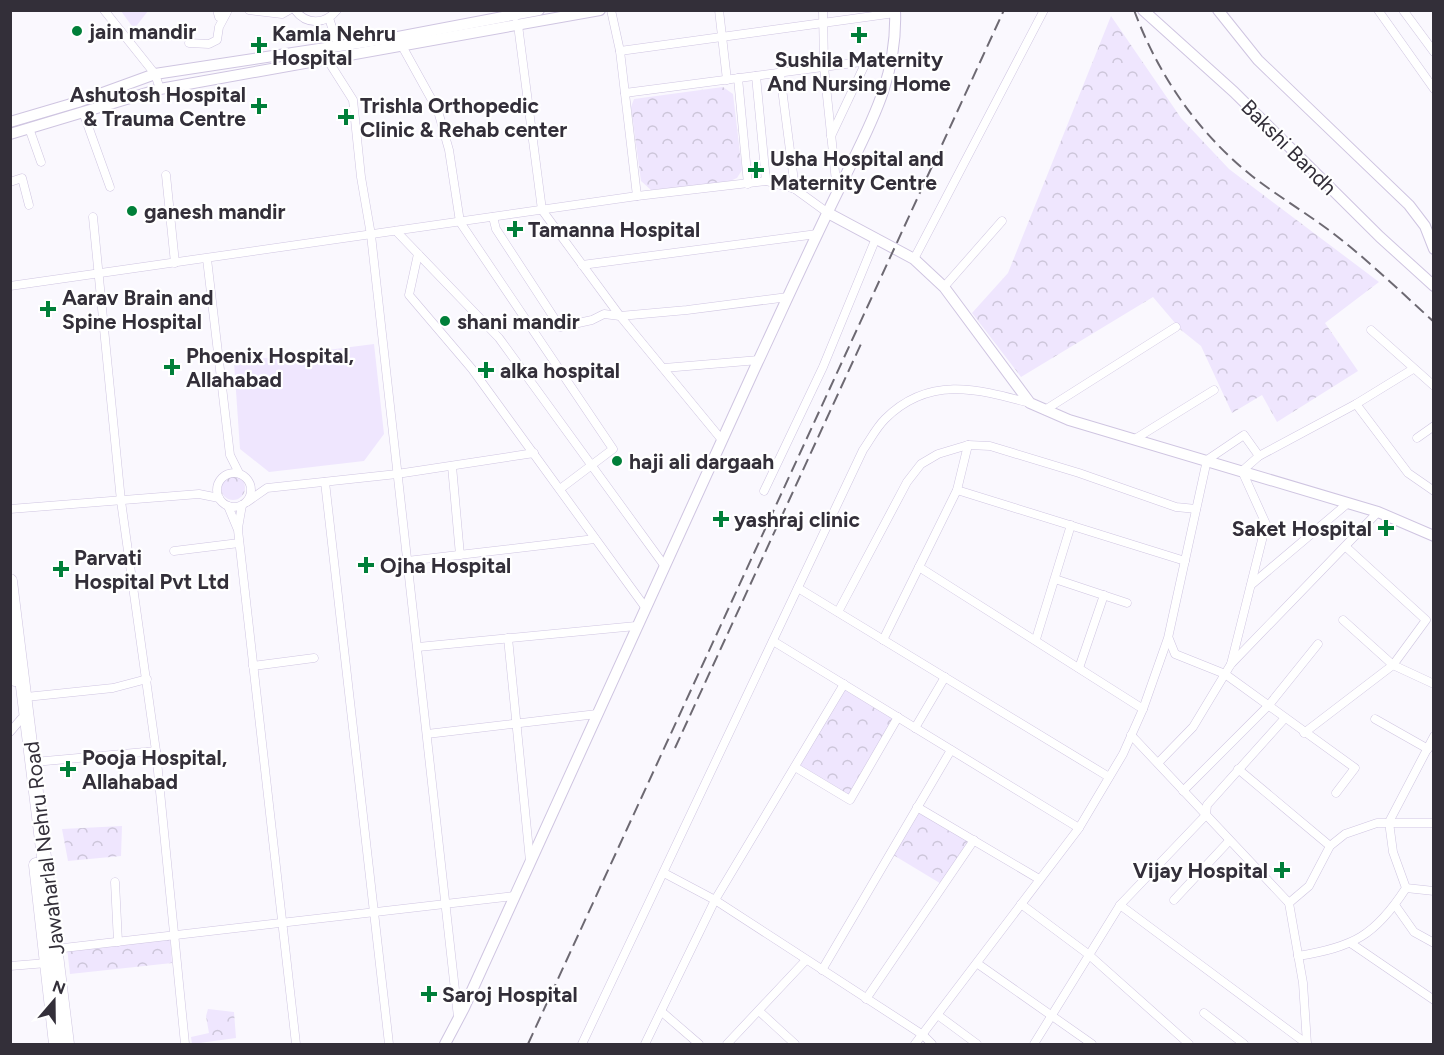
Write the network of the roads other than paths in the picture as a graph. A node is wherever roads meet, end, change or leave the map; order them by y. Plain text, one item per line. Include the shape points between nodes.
1 (104, 10) edge
2 (217, 10) edge
3 (249, 10) edge
4 (289, 10) edge
5 (295, 10) edge
6 (337, 10) edge
7 (539, 10) edge
8 (569, 10) edge
9 (600, 10) edge
10 (611, 10) edge
11 (719, 10) edge
12 (823, 10) edge
13 (1044, 10) edge
14 (1143, 10) edge
15 (1218, 10) edge
16 (1378, 10) edge
17 (1403, 10) edge
18 (228, 11) edge
19 (895, 12) edge
20 (329, 18) junction
21 (511, 21) junction
22 (825, 21) junction
23 (722, 35) junction
24 (189, 43) dead end
25 (338, 46) junction
26 (402, 46) junction
27 (620, 51) junction
28 (1434, 52) edge
29 (892, 58) junction
30 (327, 59) junction
31 (866, 62) junction
32 (824, 67) junction
33 (780, 73) junction
34 (155, 74) junction
35 (756, 76) junction
36 (738, 78) junction
37 (727, 80) junction
38 (160, 89) junction
39 (1434, 89) edge
40 (626, 93) junction
41 (83, 112) junction
42 (10, 122) edge
43 (28, 128) junction
44 (10, 134) edge
45 (831, 136) junction
46 (41, 162) dead end
47 (166, 175) dead end
48 (766, 181) junction
49 (10, 182) edge
50 (748, 184) junction
51 (110, 187) dead end
52 (795, 189) junction
53 (837, 192) junction
54 (637, 196) junction
55 (29, 205) dead end
56 (542, 210) junction
57 (828, 213) junction
58 (93, 217) dead end
59 (493, 217) junction
60 (1002, 221) dead end
61 (460, 222) junction
62 (396, 231) junction
63 (818, 234) junction
64 (371, 235) junction
65 (876, 238) junction
66 (1434, 249) edge
67 (418, 254) junction
68 (207, 259) junction
69 (914, 259) junction
70 (175, 263) junction
71 (582, 265) junction
72 (100, 273) junction
73 (10, 286) edge
74 (1434, 286) edge
75 (944, 287) junction
76 (788, 297) junction
77 (620, 316) junction
78 (1176, 327) dead end
79 (1371, 330) dead end
80 (759, 360) junction
81 (664, 368) junction
82 (1413, 369) junction
83 (1434, 386) edge
84 (1214, 390) dead end
85 (1030, 404) junction
86 (1356, 404) junction
87 (1045, 410) junction
88 (1434, 426) edge
89 (1417, 438) dead end
90 (1135, 439) junction
91 (722, 440) junction
92 (968, 444) junction
93 (534, 453) junction
94 (230, 455) junction
95 (1259, 456) junction
96 (1207, 460) junction
97 (591, 465) junction
98 (452, 466) junction
99 (1242, 471) junction
100 (239, 473) junction
101 (226, 474) junction
102 (397, 474) junction
103 (249, 481) junction
104 (325, 482) junction
105 (218, 483) junction
106 (267, 488) junction
107 (560, 489) junction
108 (957, 490) junction
109 (764, 491) dead end
110 (1434, 491) edge
111 (200, 494) junction
112 (219, 498) junction
113 (122, 501) junction
114 (244, 503) junction
115 (1348, 503) junction
116 (228, 506) junction
117 (10, 509) edge
118 (1196, 509) junction
119 (1378, 512) junction
120 (1071, 525) junction
121 (237, 530) junction
122 (1434, 537) edge
123 (596, 538) junction
124 (239, 543) junction
125 (1346, 547) junction
126 (174, 551) dead end
127 (460, 555) junction
128 (407, 561) junction
129 (1185, 561) junction
130 (664, 565) junction
131 (919, 567) junction
132 (1055, 579) junction
133 (10, 580) edge
134 (1250, 586) junction
135 (798, 588) junction
136 (1104, 595) junction
137 (1127, 603) dead end
138 (645, 607) junction
139 (838, 612) junction
140 (1343, 620) dead end
141 (636, 626) junction
142 (508, 638) junction
143 (1168, 638) junction
144 (1036, 639) junction
145 (883, 640) junction
146 (773, 641) junction
147 (1317, 644) dead end
148 (418, 647) junction
149 (10, 656) edge
150 (314, 658) dead end
151 (1231, 664) junction
152 (1393, 664) junction
153 (253, 666) junction
154 (1079, 668) junction
155 (1225, 674) junction
156 (945, 677) junction
157 (147, 679) junction
158 (844, 684) junction
159 (1434, 684) edge
160 (26, 698) junction
161 (1269, 705) junction
162 (1143, 709) junction
163 (597, 714) junction
164 (898, 717) junction
165 (21, 718) junction
166 (1286, 718) junction
167 (1375, 719) dead end
168 (516, 724) junction
169 (915, 728) junction
170 (10, 732) edge
171 (1304, 733) junction
172 (427, 734) junction
173 (1131, 735) junction
174 (1434, 736) edge
175 (1428, 748) junction
176 (951, 750) junction
177 (156, 751) junction
178 (34, 762) junction
179 (1158, 763) junction
180 (795, 767) junction
181 (1238, 769) junction
182 (1109, 777) junction
183 (1183, 791) junction
184 (1336, 793) dead end
185 (917, 807) junction
186 (1206, 815) junction
187 (1389, 822) junction
188 (1434, 823) edge
189 (1079, 828) junction
190 (974, 840) junction
191 (1229, 841) junction
192 (1330, 846) junction
193 (530, 863) junction
194 (663, 873) junction
195 (1040, 879) junction
196 (115, 882) dead end
197 (1406, 888) junction
198 (1434, 891) edge
199 (514, 896) junction
200 (715, 900) junction
201 (1174, 900) dead end
202 (1289, 903) junction
203 (445, 904) junction
204 (1021, 904) junction
205 (1395, 904) junction
206 (1120, 905) junction
207 (374, 912) junction
208 (283, 922) junction
209 (175, 934) junction
210 (118, 942) junction
211 (1434, 943) edge
212 (1352, 944) junction
213 (55, 949) junction
214 (1088, 954) junction
215 (1298, 956) junction
216 (806, 960) junction
217 (47, 963) junction
218 (978, 964) junction
219 (10, 966) edge
220 (822, 970) junction
221 (866, 999) junction
222 (1434, 1000) edge
223 (759, 1011) junction
224 (662, 1012) junction
225 (1204, 1013) dead end
226 (1051, 1015) junction
227 (939, 1016) junction
228 (458, 1017) junction
229 (923, 1035) junction
230 (56, 1044) edge
231 (67, 1044) edge
232 (184, 1044) edge
233 (296, 1044) edge
234 (389, 1044) edge
235 (446, 1044) edge
236 (582, 1044) edge
237 (645, 1044) edge
238 (699, 1044) edge
239 (727, 1044) edge
240 (795, 1044) edge
241 (915, 1044) edge
242 (932, 1044) edge
243 (977, 1044) edge
244 (1034, 1044) edge
245 (1092, 1044) edge
246 (1189, 1044) edge
247 (1244, 1044) edge
248 (1307, 1044) edge

1 - 34 street
2 - 18 street via 219,17
3 - 4 street via 282,14
5 - 20 street via 312,22
6 - 20 street
7 - 21 main road
8 - 21 main road
9 - 21 main road
10 - 27 street
11 - 23 street
12 - 22 street
13 - 69 street
14 - 74 main road, Bakshi Bandh via 1234,92
15 - 66 main road via 1258,60 1409,205 1425,226
16 - 39 street
17 - 28 street
18 - 24 street via 217,40 209,44
19 - 22 street
19 - 29 main road
20 - 25 street
21 - 25 main road
21 - 26 main road
21 - 56 street
22 - 23 street
22 - 32 street
23 - 27 street
23 - 37 street
25 - 34 main road
26 - 30 main road
26 - 61 street via 438,111 449,150
27 - 40 street
29 - 31 street
29 - 53 main road via 876,114
30 - 38 main road
30 - 64 street via 353,100
31 - 32 street
31 - 45 street
32 - 33 street
32 - 45 street
33 - 35 street
33 - 52 street
34 - 38 street
34 - 42 main road
35 - 36 street
35 - 48 street
36 - 37 street
36 - 50 street
37 - 40 street
38 - 41 main road
40 - 54 street
41 - 43 main road
41 - 51 street
43 - 44 main road
43 - 46 street
45 - 53 street
47 - 70 street
48 - 50 street
48 - 52 street
49 - 55 street via 22,178
50 - 54 street
52 - 57 street
53 - 57 main road
54 - 56 street
56 - 59 street
56 - 71 street
57 - 63 main road
57 - 65 main road
58 - 72 street
59 - 61 street
59 - 77 street via 496,229 560,327 604,314
60 - 75 street
61 - 62 street
61 - 97 street via 613,449
62 - 64 street
62 - 67 street
63 - 71 street
63 - 76 main road
64 - 68 street
64 - 102 street
65 - 69 main road
65 - 109 street via 831,349
67 - 93 street via 409,295 472,369
67 - 97 street via 500,338
68 - 70 street
68 - 94 street
69 - 75 main road
70 - 72 street
71 - 77 street
72 - 73 street
72 - 113 street
75 - 85 main road
76 - 77 street
76 - 80 main road
77 - 81 street
78 - 87 street
79 - 82 street
80 - 81 street
80 - 91 main road
81 - 91 street
82 - 83 street
82 - 86 street
84 - 90 street
85 - 87 main road
85 - 135 street via 954,387 921,396 884,420 863,450
86 - 95 street
86 - 110 street via 1408,473
87 - 90 main road
88 - 89 street
90 - 96 main road
91 - 130 main road
92 - 108 street
92 - 118 street via 990,446 1176,507
92 - 139 street via 921,464 907,482
93 - 98 street
93 - 107 street
94 - 100 street
94 - 101 street
95 - 96 street via 1244,435
95 - 99 street
96 - 99 main road
96 - 118 street
97 - 107 street
97 - 130 street
98 - 102 street
98 - 127 street
99 - 115 main road
99 - 134 street via 1266,524
100 - 101 street
100 - 103 street
101 - 105 street
102 - 104 street
102 - 128 street
103 - 106 street
103 - 114 street via 251,491
104 - 106 street
104 - 207 street
105 - 111 street
105 - 112 street
106 - 114 street
107 - 123 street
108 - 120 street
108 - 131 street
111 - 112 street
111 - 113 street
112 - 116 street
113 - 117 street
113 - 157 street
114 - 116 street
114 - 121 street
115 - 119 main road
115 - 134 street
116 - 121 street
118 - 129 street
119 - 122 main road
119 - 125 street
120 - 129 street
120 - 132 street
121 - 124 street
123 - 127 street
123 - 138 street
124 - 126 street
124 - 153 street
125 - 151 street
125 - 152 street via 1426,620
127 - 128 street
128 - 148 street
129 - 143 street
130 - 138 main road
131 - 144 street
131 - 145 street
132 - 136 street
132 - 144 street
133 - 160 highway, Jawaharlal Nehru Road
134 - 151 street
135 - 139 street
135 - 146 street
136 - 137 street
136 - 154 street
138 - 141 main road
139 - 145 street
140 - 152 street
141 - 142 street
141 - 163 main road
142 - 148 street
142 - 168 street
143 - 155 street via 1175,654
143 - 162 street
144 - 154 street
145 - 156 street
146 - 158 street
146 - 194 street
147 - 161 street
148 - 172 street
149 - 165 highway, Jawaharlal Nehru Road
150 - 153 street
151 - 155 street
152 - 159 street
152 - 171 street
153 - 208 street
154 - 162 street
155 - 161 street
155 - 179 street via 1193,727
156 - 169 street
156 - 182 street
157 - 160 street via 113,688
157 - 177 street
158 - 164 street
158 - 180 street
160 - 178 highway, Jawaharlal Nehru Road
161 - 166 street
161 - 183 street
162 - 173 street
163 - 168 street
163 - 193 main road
164 - 169 street
164 - 180 street via 850,800
165 - 170 street
165 - 217 highway, Jawaharlal Nehru Road
166 - 171 street
166 - 181 street
167 - 175 street
168 - 172 street
168 - 193 street
169 - 176 street
171 - 184 street via 1355,768
172 - 203 street
173 - 179 street
173 - 182 street
174 - 175 street
175 - 187 street
176 - 185 street
176 - 189 street
177 - 178 street
177 - 209 street
178 - 213 highway, Jawaharlal Nehru Road
179 - 183 street
180 - 200 street
181 - 186 street via 1207,805
181 - 192 street
182 - 189 street
183 - 186 street
185 - 190 street
185 - 220 street
186 - 191 street
186 - 206 street
187 - 188 street
187 - 192 street via 1345,834
187 - 197 street via 1393,852
189 - 195 street
190 - 195 street
190 - 221 street
191 - 201 street
191 - 202 street
192 - 202 street via 1309,886
193 - 199 main road
194 - 200 street
194 - 236 street
195 - 204 street
196 - 210 street
197 - 198 street
197 - 205 street
199 - 203 street
199 - 228 main road
200 - 216 street
200 - 224 street
202 - 215 street
203 - 207 street
203 - 228 street
204 - 214 street
204 - 218 street
205 - 211 street via 1414,932
205 - 212 street via 1375,927
206 - 214 street
206 - 248 street
207 - 208 street
207 - 234 street
208 - 209 street
208 - 233 street
209 - 210 street
209 - 232 street
210 - 213 street
212 - 215 street
212 - 222 street
213 - 231 highway, Jawaharlal Nehru Road
214 - 226 street
214 - 246 street
215 - 248 street
216 - 220 street
216 - 223 street
217 - 219 street
217 - 230 highway, Jawaharlal Nehru Road
218 - 226 street
218 - 227 street
220 - 221 street
221 - 229 street
223 - 239 street
223 - 240 street
224 - 237 street
224 - 238 street
225 - 247 street
226 - 244 street
226 - 245 street
227 - 229 street
227 - 243 street
228 - 235 main road
229 - 241 street
229 - 242 street

